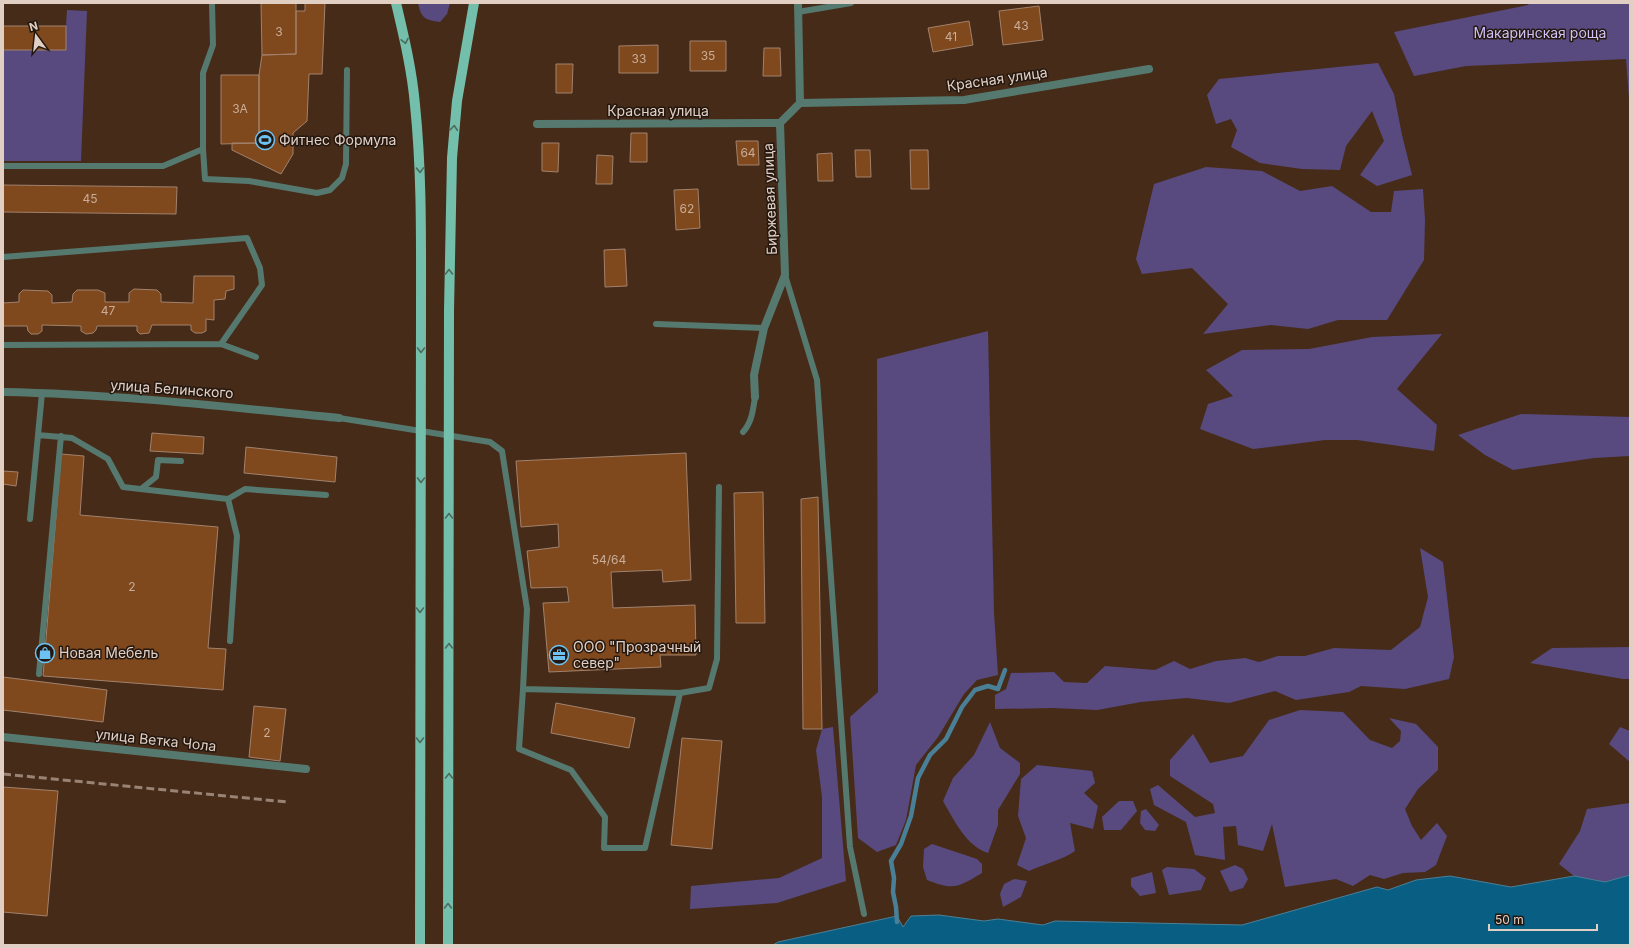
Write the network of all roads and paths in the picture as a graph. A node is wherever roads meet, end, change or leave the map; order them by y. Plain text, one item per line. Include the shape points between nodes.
1 (212, 3) edge
2 (396, 3) edge
3 (474, 3) edge
4 (851, 3) edge
5 (798, 7) edge
6 (1149, 69) dead end
7 (347, 70) dead end
8 (800, 103) junction
9 (780, 123) junction
10 (537, 124) dead end
11 (203, 149) junction
12 (3, 166) edge
13 (3, 257) edge
14 (785, 275) junction
15 (656, 324) dead end
16 (764, 328) junction
17 (221, 344) junction
18 (3, 345) edge
19 (256, 357) dead end
20 (3, 392) edge
21 (42, 393) junction
22 (755, 397) joint
23 (339, 418) joint
24 (743, 432) dead end
25 (38, 435) junction
26 (61, 436) junction
27 (180, 461) dead end
28 (719, 487) dead end
29 (141, 489) junction
30 (326, 495) dead end
31 (228, 499) junction
32 (30, 519) dead end
33 (230, 641) dead end
34 (39, 674) dead end
35 (524, 689) junction
36 (680, 693) junction
37 (3, 737) edge
38 (306, 769) dead end
39 (864, 914) dead end
40 (420, 945) edge
41 (448, 945) edge

1 - 11 lane via 213,45 203,72
2 -> 40 main road, bridge via 415,104 421,208
41 -> 3 main road, bridge via 449,216 457,101
4 - 5 lane
5 - 8 street
6 - 8 street, Красная улица via 964,100
7 - 11 lane via 346,164 342,178 330,190 317,193 249,181 205,179
8 - 9 street, Биржевая улица
9 - 10 street, Красная улица
9 - 14 street, Биржевая улица
11 - 12 lane via 163,166
13 - 17 lane via 247,238 260,268 262,285
14 - 16 street, Биржевая улица
14 - 39 lane via 817,380 850,847
15 - 16 lane
16 - 22 street, Биржевая улица via 754,375
17 - 18 lane
17 - 19 lane
20 - 21 street, улица Белинского
21 - 23 street, улица Белинского via 213,405
21 - 25 lane
22 - 24 lane via 752,416
23 - 35 lane via 490,442 502,451 527,610
25 - 26 lane
25 - 32 lane
26 - 29 lane via 72,438 108,459 122,487
26 - 34 lane
27 - 29 lane via 158,460 156,477
28 - 36 lane via 716,659 709,688
29 - 31 lane
30 - 31 lane via 245,489
31 - 33 lane via 237,536
35 - 36 lane
35 - 36 lane via 519,749 571,770 605,817 604,848 645,848
37 - 38 street, улица Ветка Чола

